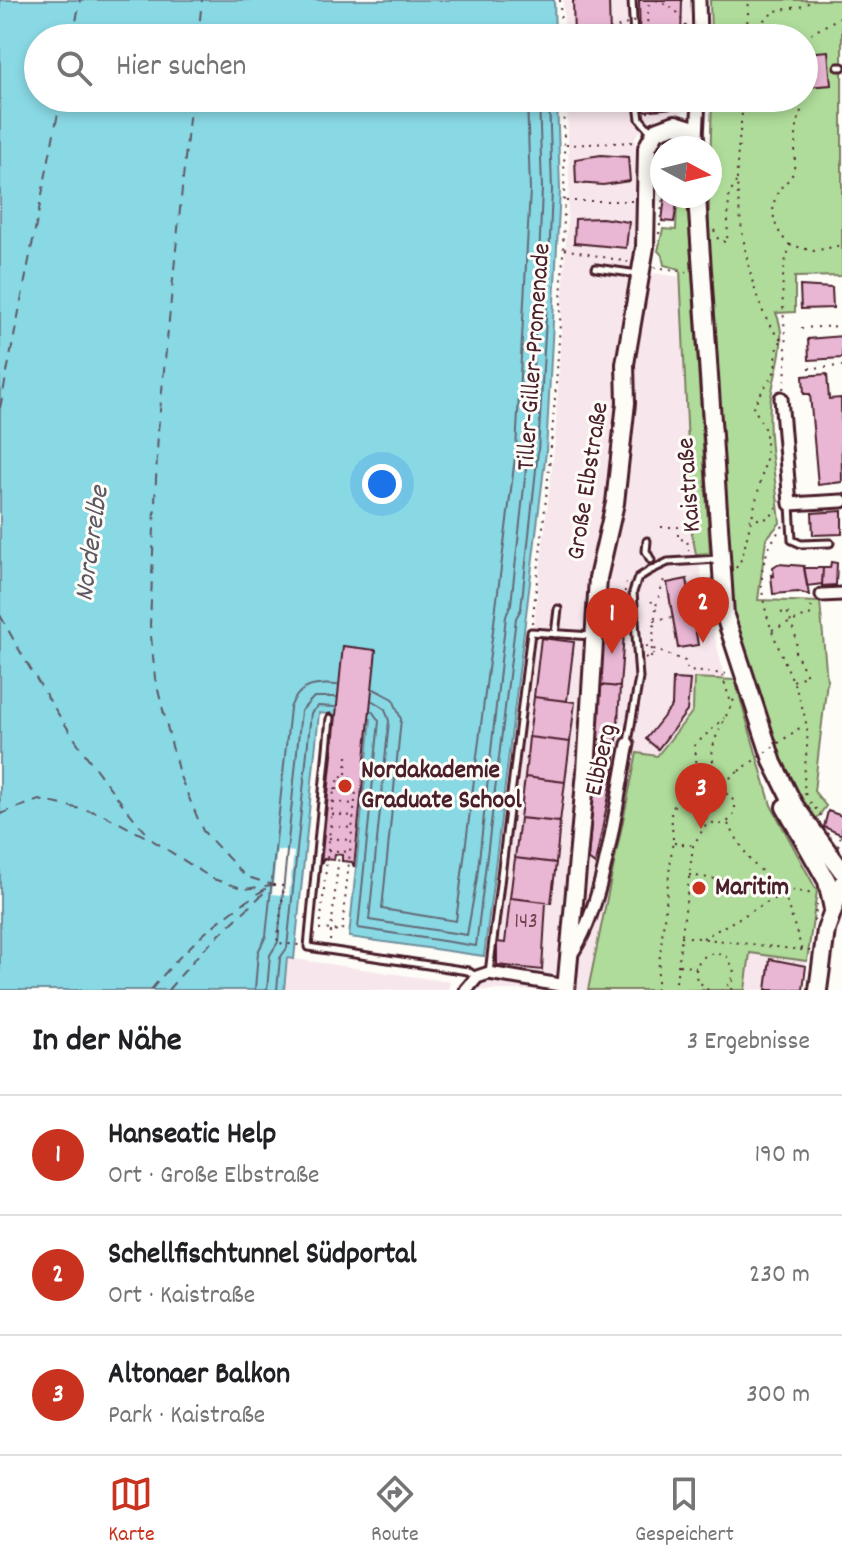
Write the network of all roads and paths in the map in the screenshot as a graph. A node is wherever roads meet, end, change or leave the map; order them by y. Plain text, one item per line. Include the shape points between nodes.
1 (560, 0) edge
2 (632, 0) edge
3 (649, 0) edge
4 (656, 0) edge
5 (699, 0) edge
6 (749, 0) edge
7 (812, 0) edge
8 (679, 1) edge
9 (675, 9) junction
10 (842, 16) edge
11 (681, 19) dead end
12 (636, 21) dead end
13 (561, 24) edge
14 (630, 24) edge
15 (633, 24) edge
16 (645, 24) edge
17 (700, 24) edge
18 (746, 24) edge
19 (761, 24) edge
20 (818, 30) edge
21 (564, 112) edge
22 (639, 112) edge
23 (698, 112) edge
24 (742, 112) edge
25 (801, 112) edge
26 (650, 136) edge
27 (653, 136) edge
28 (695, 136) edge
29 (697, 136) edge
30 (650, 138) edge
31 (565, 145) junction
32 (650, 159) edge
33 (737, 181) junction
34 (565, 201) junction
35 (648, 201) junction
36 (698, 208) edge
37 (710, 230) dead end
38 (791, 245) junction
39 (842, 245) edge
40 (563, 249) junction
41 (596, 268) dead end
42 (642, 270) junction
43 (680, 271) dead end
44 (842, 326) edge
45 (801, 328) dead end
46 (783, 342) junction
47 (842, 366) edge
48 (809, 368) dead end
49 (781, 398) joint
50 (842, 501) edge
51 (786, 502) junction
52 (749, 520) junction
53 (661, 527) dead end
54 (779, 531) dead end
55 (772, 538) junction
56 (792, 540) junction
57 (647, 541) dead end
58 (830, 543) dead end
59 (688, 550) dead end
60 (651, 560) dead end
61 (716, 565) junction
62 (665, 576) dead end
63 (626, 585) dead end
64 (842, 594) edge
65 (822, 595) joint
66 (651, 601) dead end
67 (607, 606) dead end
68 (656, 606) junction
69 (558, 609) dead end
70 (781, 613) dead end
71 (533, 617) dead end
72 (673, 617) dead end
73 (654, 620) junction
74 (792, 622) junction
75 (615, 627) dead end
76 (637, 629) junction
77 (771, 630) junction
78 (555, 634) junction
79 (593, 636) junction
80 (646, 646) dead end
81 (652, 648) junction
82 (659, 651) junction
83 (639, 658) junction
84 (651, 658) junction
85 (716, 673) dead end
86 (722, 673) dead end
87 (790, 682) junction
88 (738, 685) dead end
89 (732, 704) junction
90 (330, 718) dead end
91 (726, 718) junction
92 (806, 722) junction
93 (587, 741) junction
94 (625, 744) junction
95 (347, 756) dead end
96 (773, 763) junction
97 (711, 766) junction
98 (698, 771) junction
99 (345, 776) junction
100 (726, 781) junction
101 (337, 790) junction
102 (352, 791) junction
103 (721, 792) junction
104 (333, 802) junction
105 (355, 804) junction
106 (332, 814) junction
107 (354, 816) junction
108 (824, 819) dead end
109 (708, 821) junction
110 (727, 823) junction
111 (331, 826) junction
112 (352, 828) junction
113 (329, 838) junction
114 (351, 840) junction
115 (672, 843) junction
116 (693, 846) junction
117 (328, 850) junction
118 (350, 852) junction
119 (339, 854) dead end
120 (842, 871) edge
121 (689, 875) junction
122 (273, 885) dead end
123 (834, 886) edge
124 (785, 891) junction
125 (331, 932) junction
126 (681, 936) junction
127 (702, 939) junction
128 (716, 941) junction
129 (296, 945) dead end
130 (803, 952) junction
131 (715, 953) junction
132 (809, 953) dead end
133 (570, 957) junction
134 (678, 965) junction
135 (696, 968) junction
136 (483, 975) junction
137 (734, 977) junction
138 (565, 989) edge
139 (466, 990) edge
140 (656, 990) edge
141 (675, 990) edge
142 (708, 990) edge
143 (722, 990) edge
144 (732, 990) edge
145 (818, 990) edge

1 - 13 path
2 - 15 lane
3 - 16 path
4 - 9 path
5 - 17 street
6 - 18 path
7 - 19 path via 775,11
8 - 9 path
9 - 11 path
10 - 20 path
12 - 14 path, bridge
21 - 31 path, Tiller-Giller-Promenade
22 - 26 lane
23 - 29 street
24 - 33 path
25 - 38 path via 794,137 794,173 776,195 774,209 779,234
27 - 28 street via 666,125 679,124 692,128
30 - 31 path
31 - 34 path, Tiller-Giller-Promenade
32 - 35 street, Große Elbstraße
33 - 37 path via 729,196 727,242
33 - 46 path via 755,299
34 - 35 path
34 - 40 path, Tiller-Giller-Promenade
35 - 42 street, Große Elbstraße
36 - 61 street, Kaistraße
38 - 39 path via 814,251
38 - 46 path via 779,267
40 - 42 path
40 - 71 path, Tiller-Giller-Promenade
41 - 42 lane
42 - 43 path
42 - 79 street, Große Elbstraße via 626,358 615,503 601,560
44 - 45 path
46 - 49 path via 786,379
46 - 52 path via 777,347 775,371 753,406 766,432 766,459
47 - 48 path
49 - 51 street
50 - 51 street
51 - 52 path via 770,518
51 - 56 lane
52 - 61 path via 738,567
53 - 59 path via 678,527 678,539 687,540
54 - 55 path
55 - 56 path
55 - 77 path via 760,594
56 - 58 lane
57 - 60 lane
61 - 76 lane, Elbberg, bridge via 668,562 638,578 633,592
61 - 96 street, Kaistraße via 728,628
62 - 68 path
63 - 67 path via 623,605
64 - 65 street
65 - 74 path via 813,596 811,614
66 - 68 path
68 - 73 path
69 - 78 lane
70 - 74 path via 787,611
72 - 73 path
73 - 81 path
74 - 77 path
74 - 87 path via 795,652 807,675
75 - 76 path
76 - 83 lane, Elbberg
77 - 87 path
78 - 79 lane
78 - 136 lane via 531,632
79 - 93 street, Große Elbstraße
80 - 81 path
81 - 82 path
81 - 84 path
82 - 84 path
82 - 85 path via 685,661 688,671
83 - 84 path
83 - 94 lane, Elbberg
86 - 89 path
87 - 92 path
88 - 89 path
89 - 91 path
90 - 136 lane via 308,947
91 - 97 path
91 - 98 path via 695,745
92 - 100 path, bridge
92 - 108 path via 803,785 806,799
93 - 94 path
93 - 133 street, Große Elbstraße
94 - 133 street, Elbberg via 596,894 583,938
95 - 99 path
96 - 120 street, Kaistraße via 794,805
96 - 123 street, Kaistraße via 788,814
97 - 98 path
97 - 100 path
98 - 115 path via 672,806
99 - 101 path via 339,776
99 - 102 path via 353,777
100 - 103 path
101 - 102 path
101 - 104 path
102 - 105 path
103 - 109 path via 704,802
103 - 110 path via 735,805
104 - 105 path
104 - 106 path
105 - 107 path
106 - 107 path
106 - 111 path
107 - 112 path
109 - 110 path
109 - 116 path
110 - 124 path via 751,862
111 - 112 path
111 - 113 path
112 - 114 path
113 - 114 path
113 - 117 path
114 - 118 path
115 - 116 path
115 - 140 path
116 - 121 path
117 - 118 path
117 - 125 path via 320,929
118 - 125 path via 342,931
119 - 125 path
121 - 124 path
121 - 126 path
122 - 129 path via 284,886 277,943
123 - 124 path via 818,895
123 - 145 street
124 - 127 path
124 - 130 path
126 - 127 path
126 - 134 path
127 - 128 path
128 - 130 path
128 - 131 path
130 - 132 path
131 - 135 path via 702,958
131 - 137 path via 730,960
133 - 138 street, Große Elbstraße
134 - 135 path
134 - 141 path
135 - 142 path via 697,980
136 - 138 street
136 - 139 street
137 - 143 path
137 - 144 path

